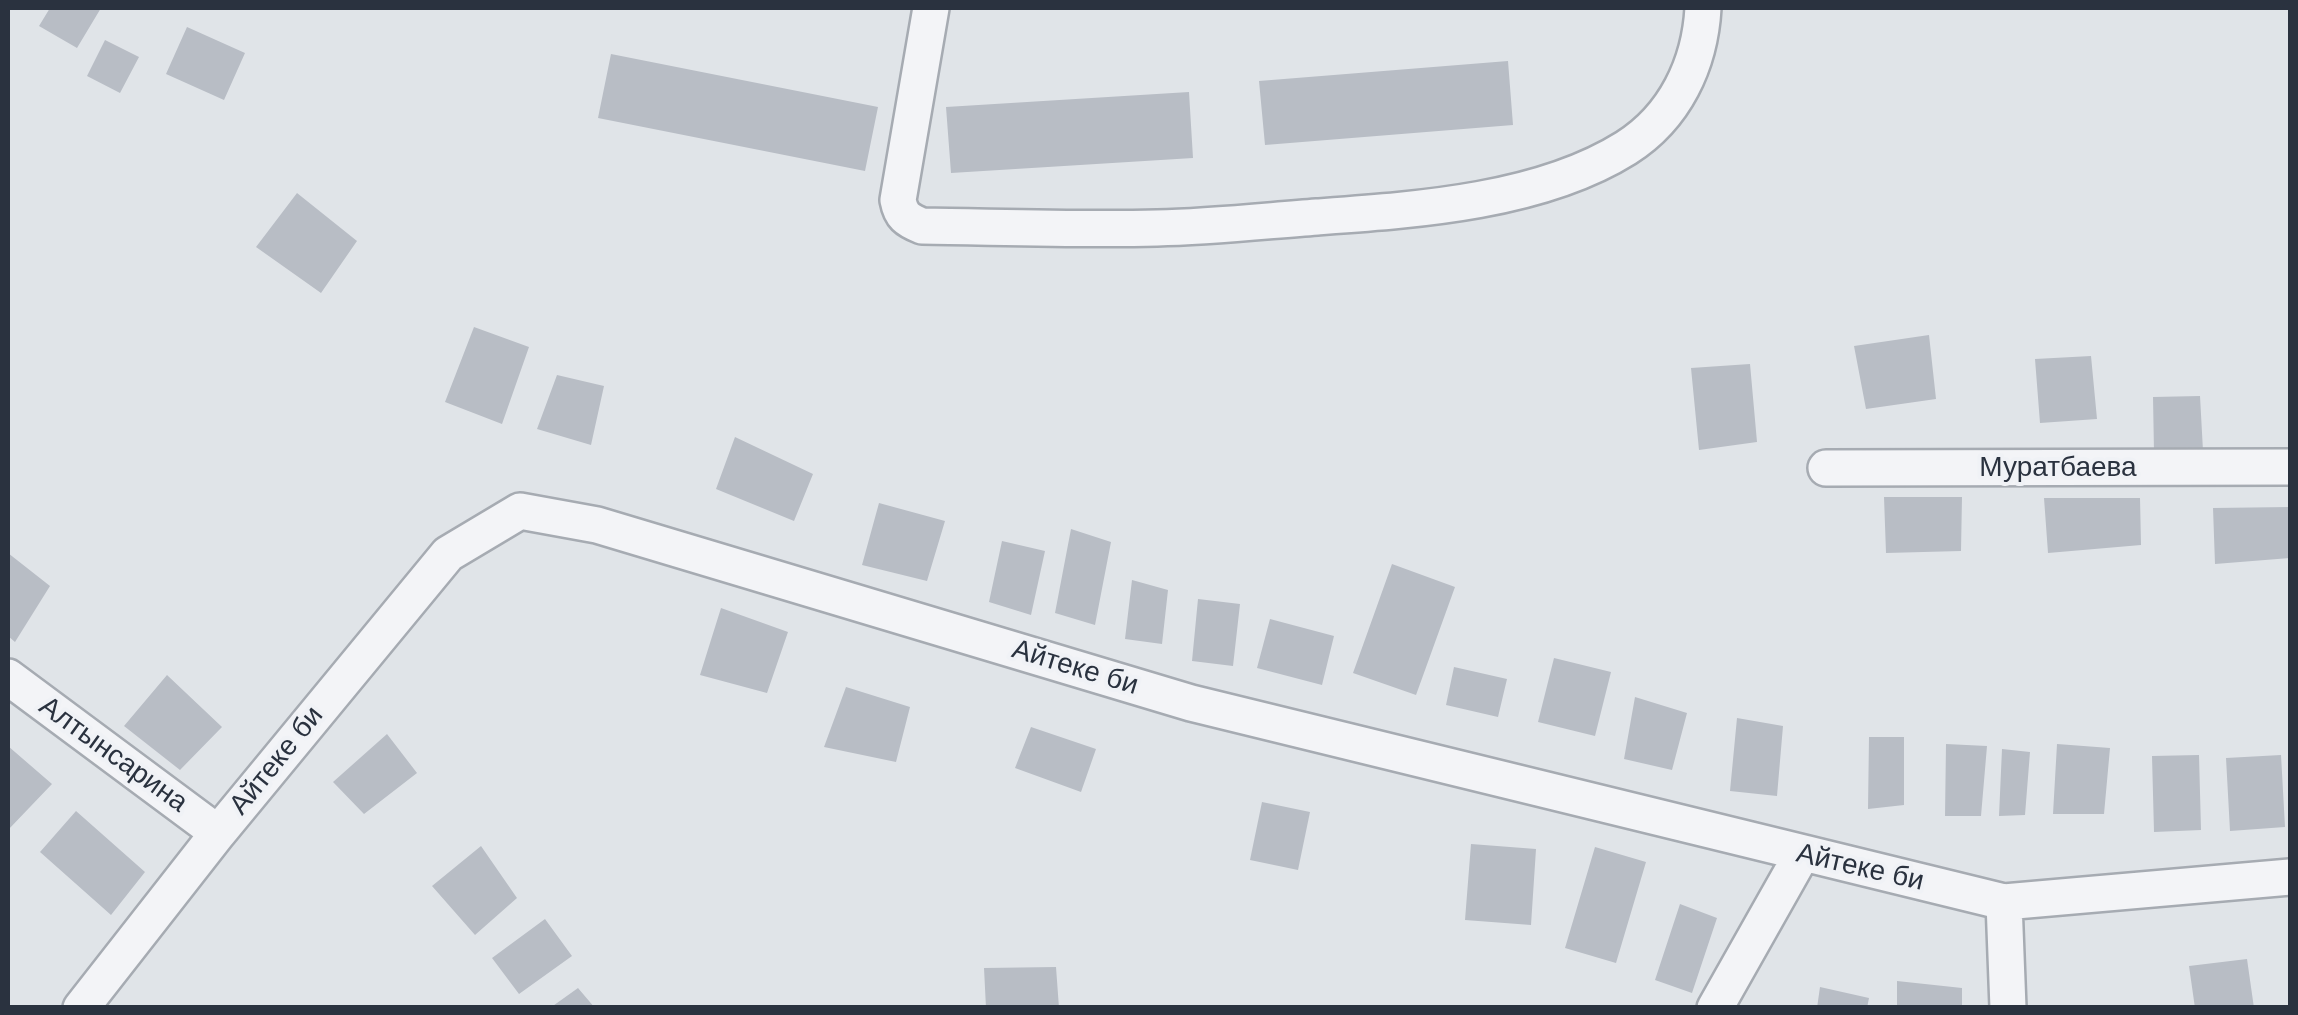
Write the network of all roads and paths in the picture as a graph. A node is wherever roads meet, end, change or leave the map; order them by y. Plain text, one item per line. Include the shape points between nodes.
1 (931, 8) edge
2 (1702, 8) edge
3 (2290, 467) edge
4 (1826, 468) dead end
5 (8, 678) edge
6 (218, 833) junction
7 (1802, 854) junction
8 (2290, 878) edge
9 (2004, 902) junction
10 (81, 1008) edge
11 (1715, 1008) edge
12 (2008, 1008) edge

1 - 2 street via 898,200 907,220 922,226 1158,228 1408,210 1528,188 1585,168 1625,148 1676,100 1693,64
3 - 4 street, Муратбаева
5 - 6 street, Алтынсарина
6 - 7 street, Айтеке би via 448,554 520,511 597,524 1191,703
6 - 10 street, Айтеке би
7 - 9 street, Айтеке би
7 - 11 street
8 - 9 street, Айтеке би
9 - 12 street

